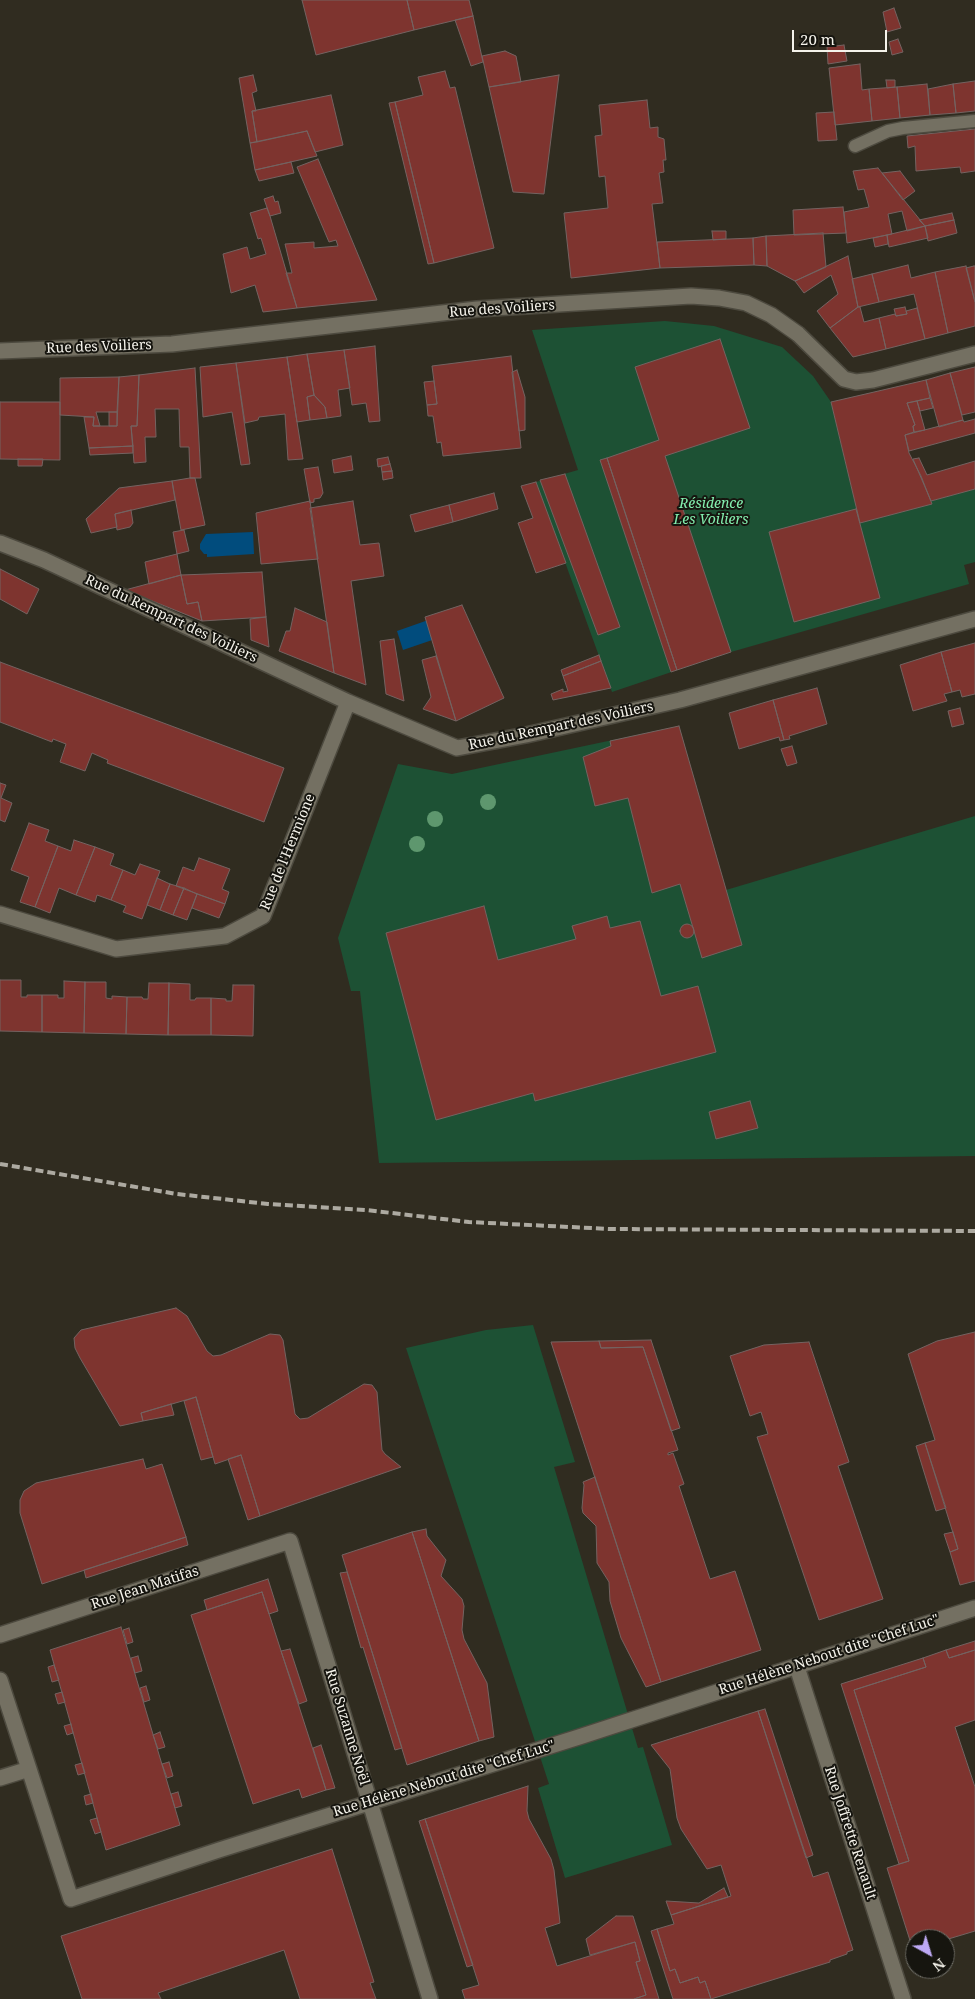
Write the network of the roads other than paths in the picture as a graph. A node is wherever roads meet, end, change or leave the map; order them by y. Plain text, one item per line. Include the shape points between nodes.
1 (975, 121) edge
2 (855, 146) dead end
3 (0, 351) edge
4 (975, 354) edge
5 (0, 543) edge
6 (975, 619) edge
7 (348, 702) junction
8 (0, 914) edge
9 (290, 1541) joint
10 (975, 1608) edge
11 (0, 1635) edge
12 (797, 1667) junction
13 (0, 1680) edge
14 (29, 1769) junction
15 (0, 1778) edge
16 (370, 1802) junction
17 (430, 1999) edge
18 (903, 1999) edge

1 - 2 lane via 903,128
3 - 4 street, Rue des Voiliers via 172,344 477,309 691,296 746,303 771,316 798,334 844,379 856,382
5 - 7 street, Rue du Rempart des Voiliers via 44,560
6 - 7 street, Rue du Rempart des Voiliers via 680,700 457,748
7 - 8 street, Rue de l'Hermione via 263,916 225,936 116,949
9 - 11 street, Rue Jean Matifas
9 - 16 street, Rue Suzanne Noël
10 - 12 street, Rue Hélène Nebout dite "Chef Luc"
12 - 16 street, Rue Hélène Nebout dite "Chef Luc"
12 - 18 street, Rue Joffrette Renault
13 - 14 street
14 - 15 street
14 - 16 street, Rue Hélène Nebout dite "Chef Luc" via 71,1899
16 - 17 street, Rue Suzanne Noël

